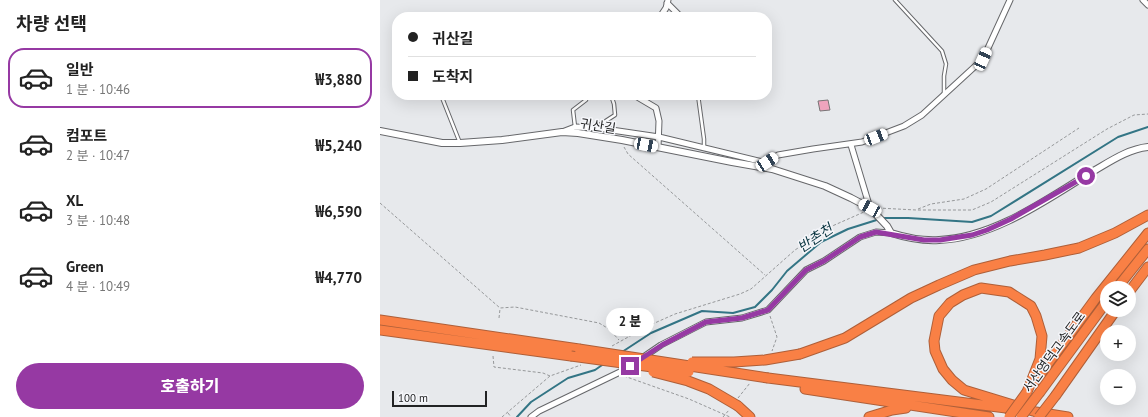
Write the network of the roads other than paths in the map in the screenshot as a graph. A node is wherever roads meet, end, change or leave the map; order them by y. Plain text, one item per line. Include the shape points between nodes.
1 (895, 0) edge
2 (1010, 0) edge
3 (1143, 0) edge
4 (668, 2) edge
5 (1148, 5) edge
6 (663, 12) edge
7 (676, 12) edge
8 (944, 95) junction
9 (443, 100) edge
10 (586, 100) edge
11 (613, 100) edge
12 (642, 100) edge
13 (699, 100) edge
14 (575, 127) junction
15 (596, 128) junction
16 (380, 131) edge
17 (562, 132) junction
18 (659, 137) junction
19 (460, 144) junction
20 (851, 144) junction
21 (658, 147) junction
22 (1148, 147) edge
23 (704, 148) junction
24 (766, 165) junction
25 (872, 211) junction
26 (1148, 215) edge
27 (1148, 233) edge
28 (891, 234) junction
29 (1148, 248) edge
30 (1148, 267) edge
31 (1122, 281) edge
32 (1136, 283) edge
33 (1100, 311) edge
34 (1111, 317) edge
35 (380, 320) edge
36 (380, 330) edge
37 (597, 360) junction
38 (660, 362) junction
39 (764, 380) junction
40 (1027, 392) junction
41 (960, 413) junction
42 (1036, 414) edge
43 (531, 417) edge
44 (750, 417) edge
45 (869, 417) edge
46 (989, 417) edge
47 (1009, 417) edge
48 (1021, 417) edge
49 (1068, 417) edge

1 - 8 lane via 942,51 946,64
2 - 8 street via 983,59
3 - 5 street
4 - 6 street
4 - 7 street
8 - 20 street via 922,115 904,126
9 - 19 lane
10 - 14 lane via 573,110
11 - 15 lane via 615,115
12 - 18 street via 656,108
13 - 23 lane
14 - 15 street
14 - 17 street
15 - 18 street
16 - 19 street, 귀산길 via 430,142
17 - 19 street, 귀산길
17 - 21 street, 귀산길
18 - 21 street
18 - 23 street
20 - 24 street via 778,155
20 - 25 street
21 - 24 street, 귀산길
22 - 28 street via 1128,152 1011,219 977,233 940,240
23 - 24 street
24 - 25 street, 귀산길 via 825,186
25 - 28 street, 귀산길 via 887,226
26 - 38 highway, bridge via 1115,233 1079,248 974,270 911,298 845,338 800,354 734,362
27 - 40 highway via 1096,298
28 - 43 street via 876,232 860,237 806,270 768,310 742,318 706,322 662,345 618,373
29 - 31 highway
30 - 32 highway
33 - 48 highway, 서산영덕고속도로, bridge
34 - 42 highway, 서산영덕고속도로, bridge via 1056,395
35 - 38 highway, bridge
36 - 37 highway, bridge
37 - 39 highway, bridge
37 - 44 highway, bridge via 688,381 710,389 738,406
38 - 39 highway, bridge
39 - 41 highway
39 - 42 highway
40 - 42 highway via 1040,359 1042,336 1031,306 1008,292 981,288 950,303 939,316 934,341 935,351 943,369 964,390
40 - 47 highway, bridge
41 - 45 highway via 912,408 892,410
41 - 46 highway
42 - 49 highway

